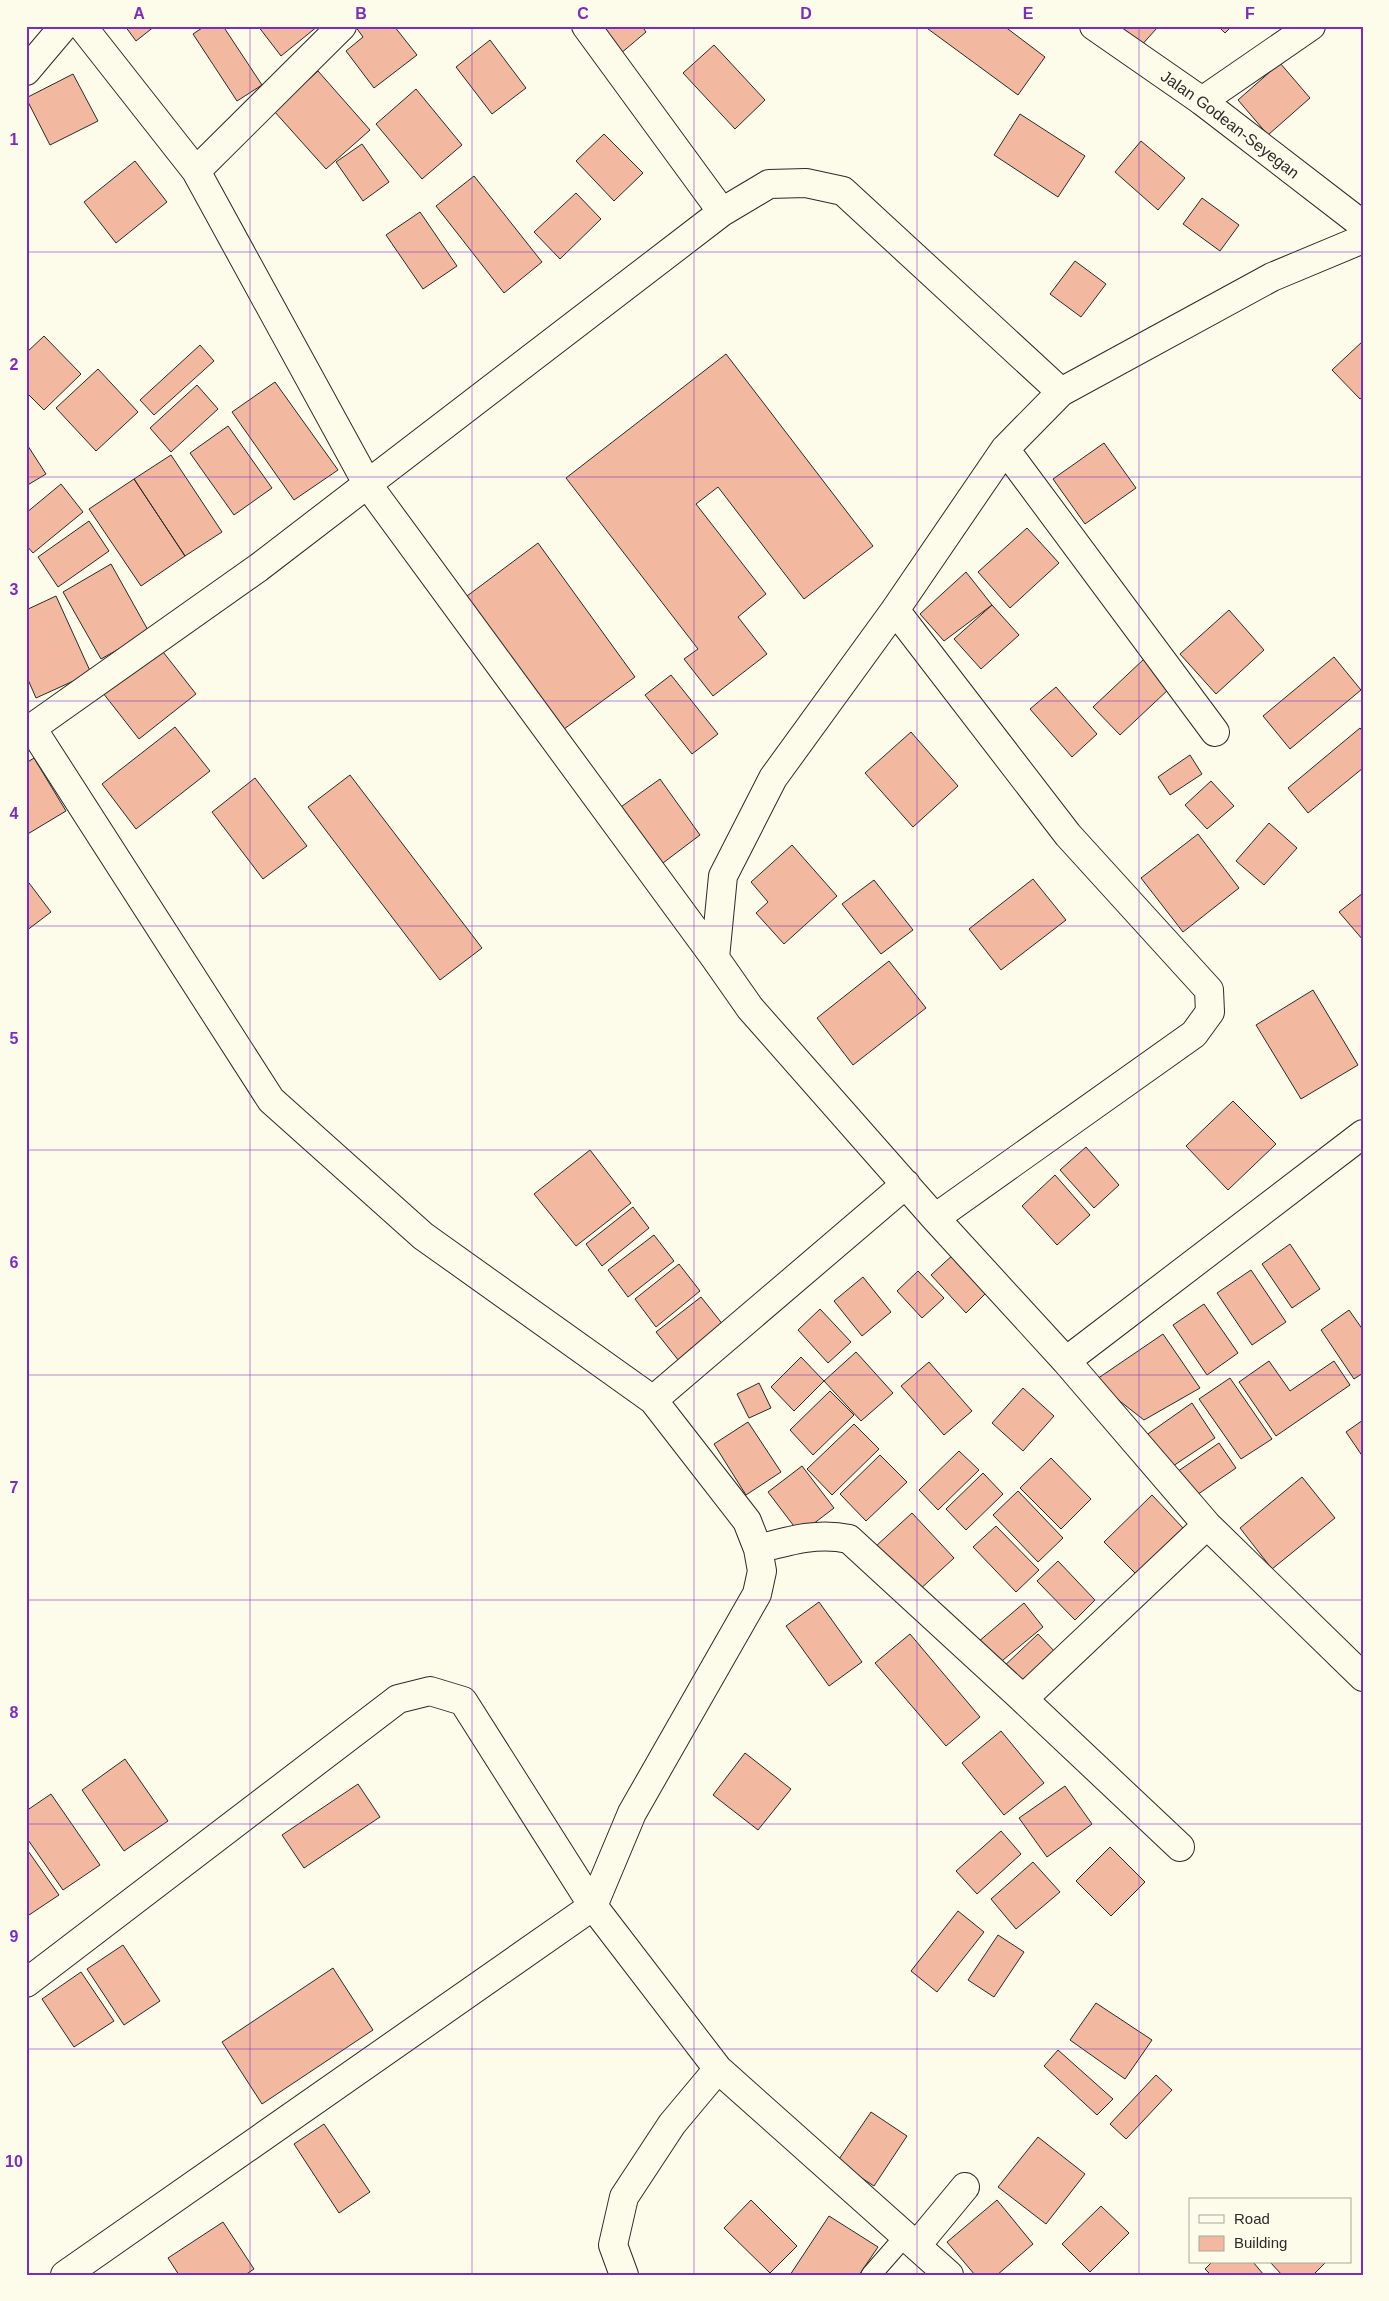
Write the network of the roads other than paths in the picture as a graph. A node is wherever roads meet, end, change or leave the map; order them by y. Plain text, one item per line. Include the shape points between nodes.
1 (64, 26) edge
2 (82, 26) edge
3 (342, 26) edge
4 (586, 26) edge
5 (1094, 26) edge
6 (1311, 26) edge
7 (29, 63) edge
8 (1202, 101) junction
9 (196, 171) junction
10 (722, 212) junction
11 (1363, 225) edge
12 (1363, 239) edge
13 (1061, 392) junction
14 (1005, 449) junction
15 (368, 485) junction
16 (895, 610) junction
17 (29, 730) edge
18 (1215, 732) dead end
19 (715, 958) junction
20 (1363, 1134) edge
21 (906, 1184) junction
22 (935, 1218) junction
23 (1066, 1361) junction
24 (653, 1400) junction
25 (1207, 1525) junction
26 (758, 1549) junction
27 (1363, 1677) edge
28 (1023, 1699) junction
29 (1180, 1847) dead end
30 (593, 1906) junction
31 (26, 1983) edge
32 (718, 2069) junction
33 (965, 2187) dead end
34 (911, 2240) junction
35 (65, 2275) edge
36 (624, 2275) edge
37 (872, 2275) edge
38 (949, 2275) edge

1 - 7 street
2 - 9 street
3 - 9 street
4 - 10 street
5 - 8 street, Jalan Godean-Seyegan
6 - 8 street
8 - 11 street, Jalan Godean-Seyegan
9 - 15 street
10 - 13 street via 769,184 806,183 843,191
10 - 15 street
12 - 13 street via 1272,276
13 - 14 street
14 - 16 street
14 - 18 street
15 - 17 street via 258,568
15 - 19 street
16 - 19 street via 773,778 724,876
16 - 22 street via 1068,835 1209,990 1210,1012 1194,1034
17 - 24 street via 271,1100 423,1236
19 - 21 street via 750,1008
20 - 23 street
21 - 22 street
21 - 24 street
22 - 23 street
23 - 25 street
24 - 26 street via 747,1521
25 - 27 street
25 - 28 street
26 - 28 street via 803,1537 838,1536 849,1539
26 - 30 street via 762,1571 758,1594 632,1813
28 - 29 street
30 - 31 street via 463,1701 430,1691 398,1699
30 - 32 street
30 - 35 street
32 - 34 street
32 - 36 street via 672,2124 624,2197 613,2245
33 - 34 street
34 - 37 lane
34 - 38 street

